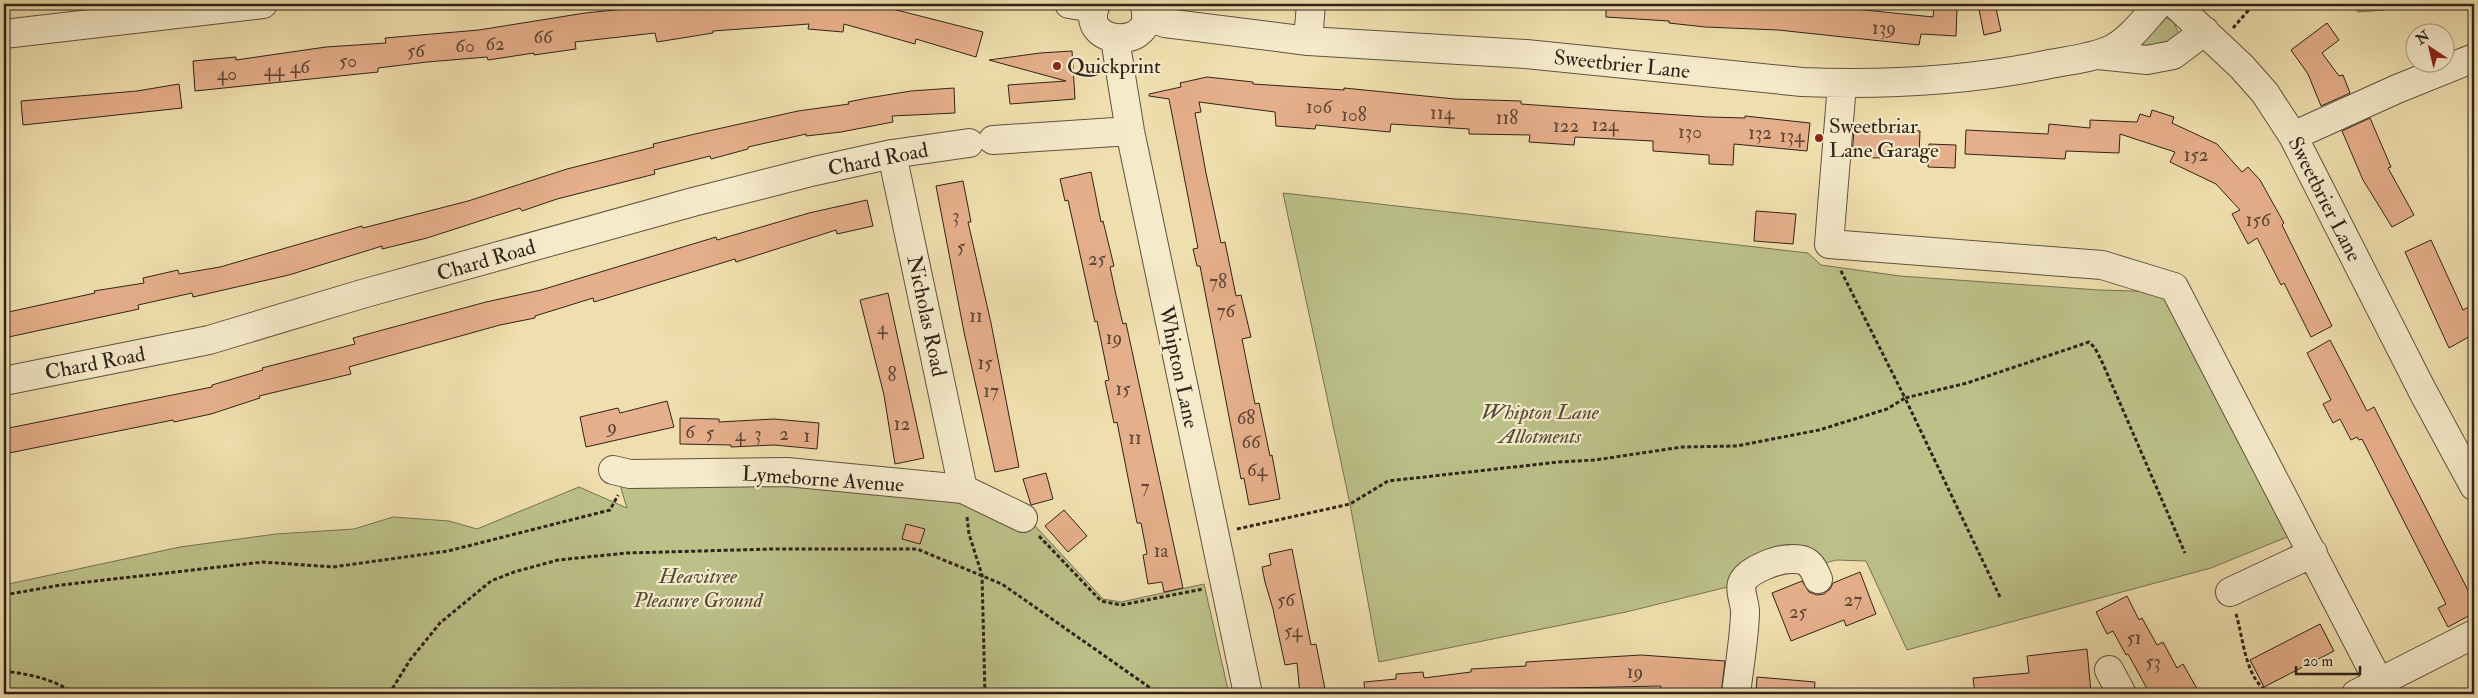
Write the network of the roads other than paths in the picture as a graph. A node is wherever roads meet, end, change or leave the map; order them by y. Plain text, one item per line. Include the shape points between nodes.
1 (263, 4) edge
2 (1311, 4) edge
3 (2159, 4) edge
4 (2176, 4) edge
5 (1086, 5) edge
6 (1145, 10) edge
7 (4, 34) edge
8 (2211, 37) junction
9 (1115, 39) junction
10 (1308, 41) junction
11 (2098, 55) junction
12 (2474, 58) edge
13 (1842, 84) junction
14 (1130, 131) junction
15 (2293, 136) junction
16 (892, 154) junction
17 (4, 381) edge
18 (622, 472) road end
19 (963, 484) junction
20 (2474, 486) edge
21 (1022, 518) road end
22 (2312, 553) junction
23 (1818, 579) dead end
24 (2230, 592) road end
25 (2474, 634) edge
26 (2109, 670) dead end
27 (2373, 691) edge
28 (1248, 694) edge
29 (1736, 694) edge
30 (2122, 694) edge

1 - 7 street
2 - 10 street
3 - 11 street, Sweetbrier Lane via 2131,35 2115,48
4 - 8 street
5 - 9 street via 1100,31
6 - 9 street via 1144,25 1132,37
6 - 10 street, Sweetbrier Lane via 1165,23
8 - 11 street, Sweetbrier Lane via 2173,55 2147,60
8 - 15 street, Sweetbrier Lane via 2265,93
9 - 14 street, Whipton Lane
10 - 13 street, Sweetbrier Lane via 1526,54
11 - 13 street, Sweetbrier Lane via 1928,82
12 - 15 street
13 - 22 street via 1829,244 2102,265 2174,287
14 - 16 street, Chard Road via 981,142
14 - 28 street, Whipton Lane
15 - 20 street, Sweetbrier Lane
16 - 17 street, Chard Road via 692,202 209,340
16 - 19 street, Nicholas Road
18 - 19 street, Lymeborne Avenue via 787,472
19 - 21 street
22 - 24 street
22 - 27 street
23 - 29 street via 1811,563 1794,558 1756,571 1743,580 1745,613
25 - 27 street
26 - 30 street

